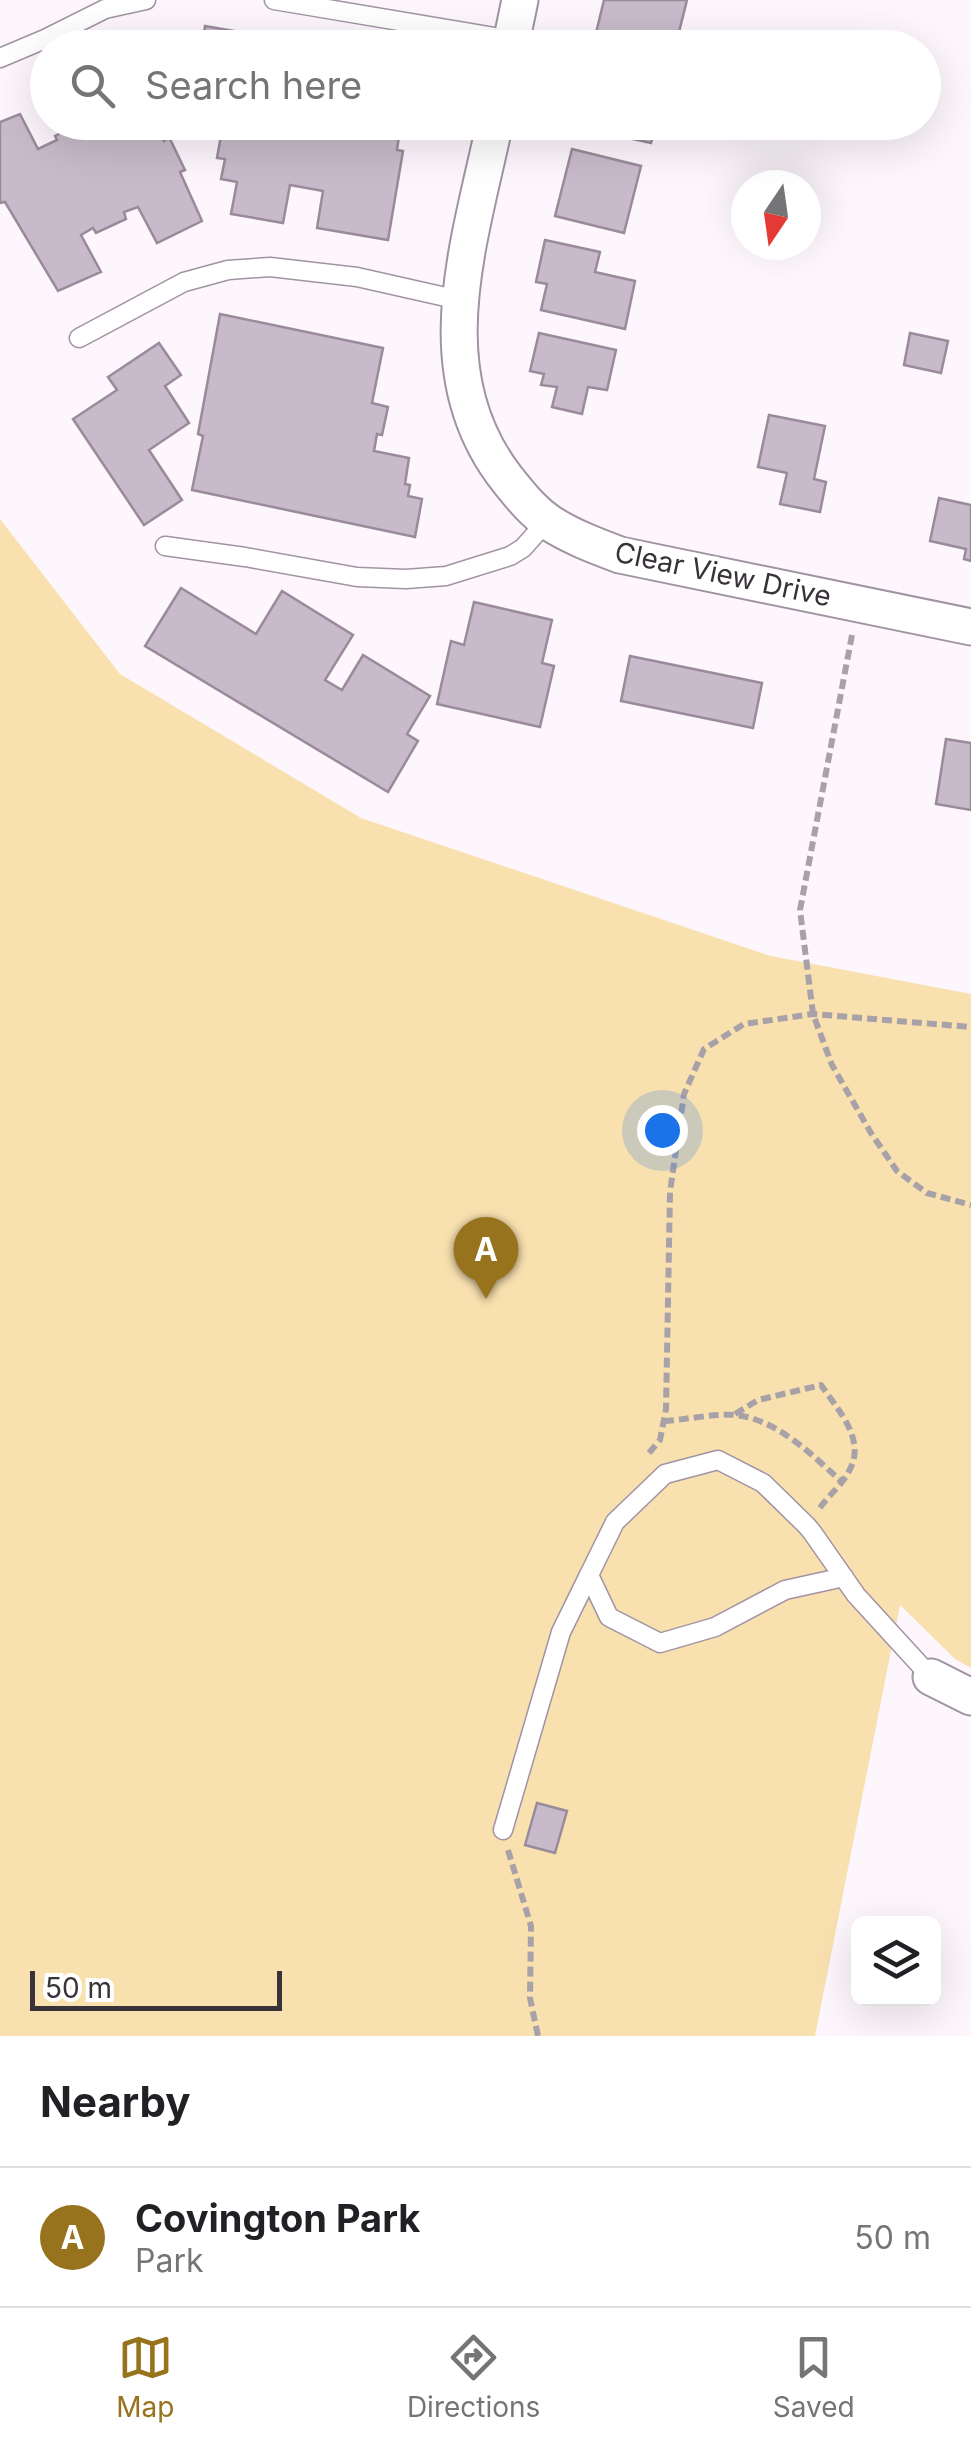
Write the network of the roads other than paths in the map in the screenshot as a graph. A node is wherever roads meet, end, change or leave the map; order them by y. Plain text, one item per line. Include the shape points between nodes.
1 (146, 0) edge
2 (274, 0) edge
3 (520, 0) edge
4 (64, 30) edge
5 (436, 30) edge
6 (514, 30) edge
7 (30, 45) edge
8 (0, 58) edge
9 (491, 140) edge
10 (460, 300) junction
11 (78, 338) dead end
12 (547, 520) junction
13 (165, 546) dead end
14 (971, 628) edge
15 (589, 1576) junction
16 (844, 1577) junction
17 (931, 1677) joint
18 (971, 1698) edge
19 (504, 1836) road end

1 - 4 lane
2 - 5 lane
3 - 6 street
7 - 8 lane
9 - 10 street, Clear View Drive
10 - 11 lane via 357,277 270,267 228,270 184,282
10 - 12 street, Clear View Drive via 460,372 474,419 495,463
12 - 13 lane via 510,556 446,576 406,580
12 - 14 street, Clear View Drive via 620,555
15 - 16 lane via 608,1617 660,1643 716,1628 784,1590
15 - 16 lane via 615,1522 665,1474 718,1460 764,1483
15 - 19 lane via 562,1632
16 - 17 lane
17 - 18 street

